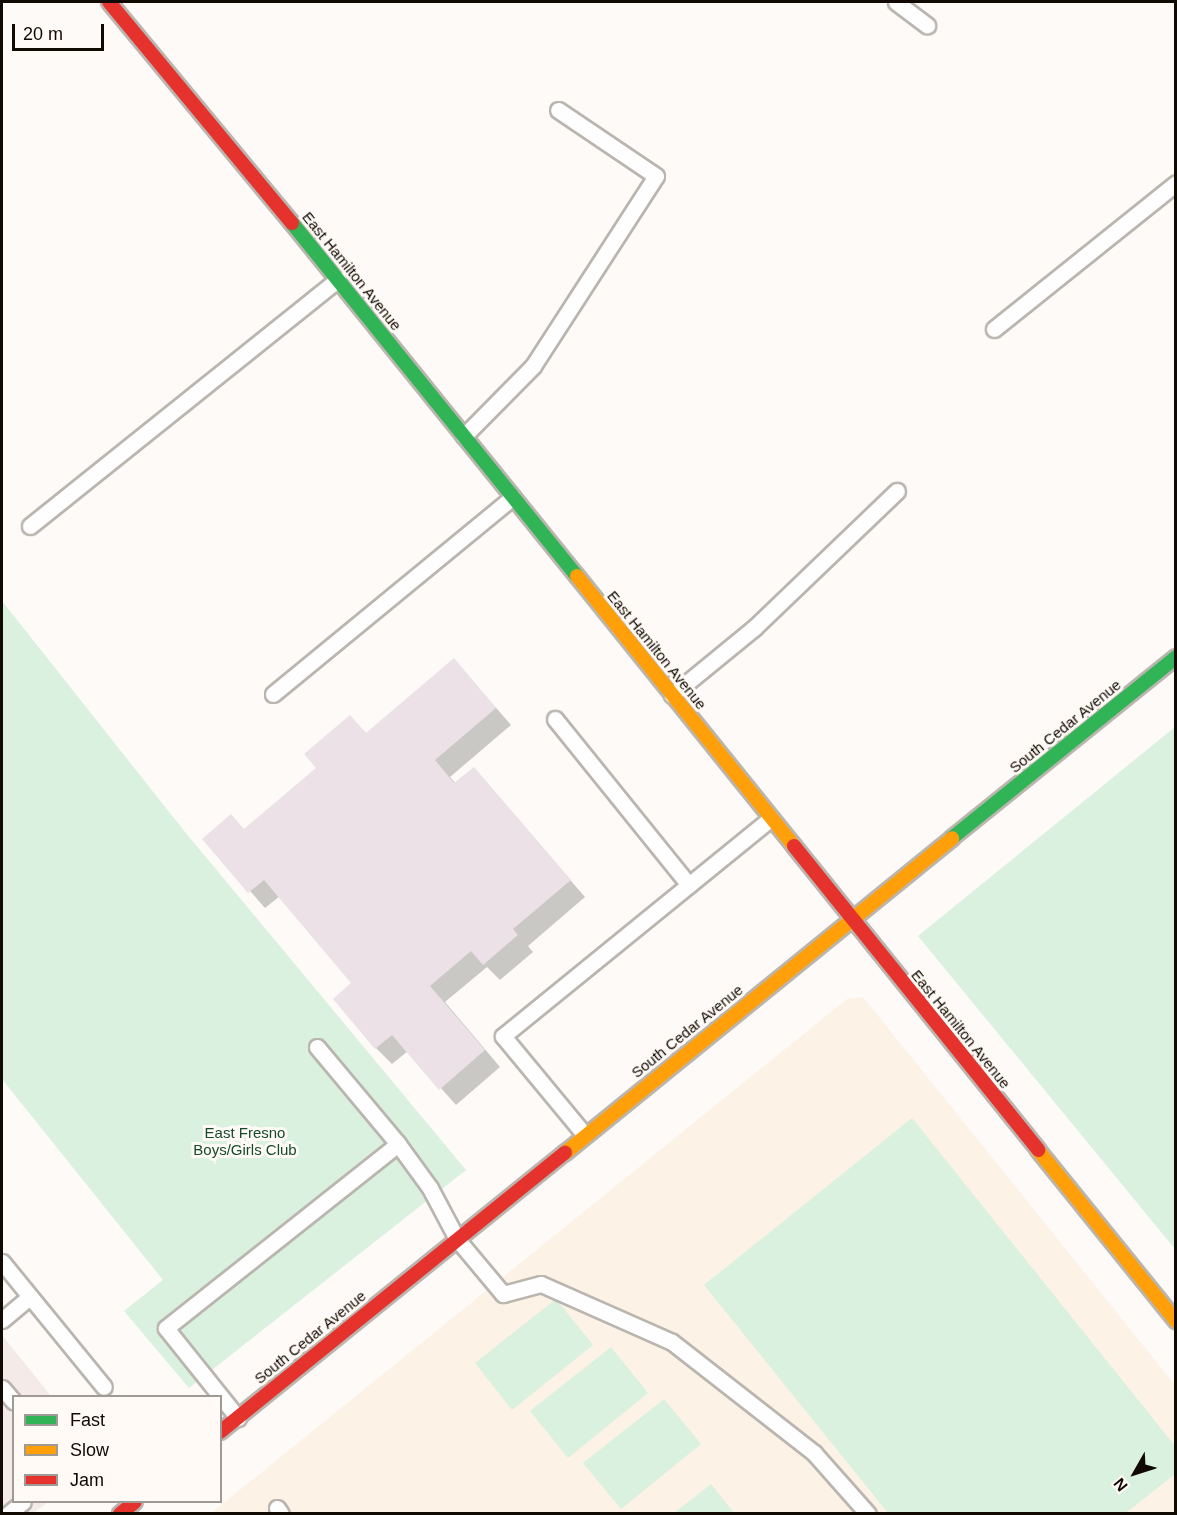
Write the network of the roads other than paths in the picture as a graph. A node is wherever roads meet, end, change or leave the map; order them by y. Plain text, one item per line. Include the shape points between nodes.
1 (109, 2) edge
2 (896, 2) edge
3 (927, 25) dead end
4 (558, 110) dead end
5 (1176, 183) edge
6 (338, 279) junction
7 (994, 329) dead end
8 (464, 436) junction
9 (897, 491) dead end
10 (513, 497) junction
11 (30, 526) dead end
12 (1176, 657) edge
13 (273, 694) dead end
14 (672, 695) junction
15 (555, 719) dead end
16 (771, 818) junction
17 (689, 885) junction
18 (852, 920) junction
19 (317, 1047) dead end
20 (584, 1134) junction
21 (398, 1144) junction
22 (457, 1239) junction
23 (2, 1262) edge
24 (29, 1297) junction
25 (2, 1320) edge
26 (1176, 1321) edge
27 (104, 1387) dead end
28 (2, 1388) edge
29 (219, 1395) edge
30 (222, 1399) edge
31 (12, 1400) edge
32 (237, 1418) junction
33 (222, 1430) edge
34 (22, 1503) edge
35 (134, 1503) edge
36 (8, 1514) edge
37 (120, 1514) edge
38 (868, 1514) edge

1 - 6 street, East Hamilton Avenue
2 - 3 lane
4 - 8 lane via 656,176 532,366
5 - 7 lane
6 - 8 street, East Hamilton Avenue
6 - 11 lane
8 - 10 street, East Hamilton Avenue
9 - 14 lane via 754,628
10 - 13 lane
10 - 14 street, East Hamilton Avenue
12 - 18 street, South Cedar Avenue
14 - 16 street, East Hamilton Avenue
15 - 17 lane
16 - 17 lane
16 - 18 street, East Hamilton Avenue
17 - 20 lane via 503,1036
18 - 20 street, South Cedar Avenue
18 - 26 street, East Hamilton Avenue
19 - 21 lane
20 - 22 street, South Cedar Avenue
21 - 22 lane via 430,1188
21 - 29 lane via 166,1328
22 - 32 street, South Cedar Avenue
22 - 38 lane via 503,1294 541,1284 672,1342 814,1453
23 - 24 lane
24 - 25 lane
24 - 27 lane
28 - 31 lane
30 - 32 lane
32 - 33 street, South Cedar Avenue
34 - 36 lane
35 - 37 street

